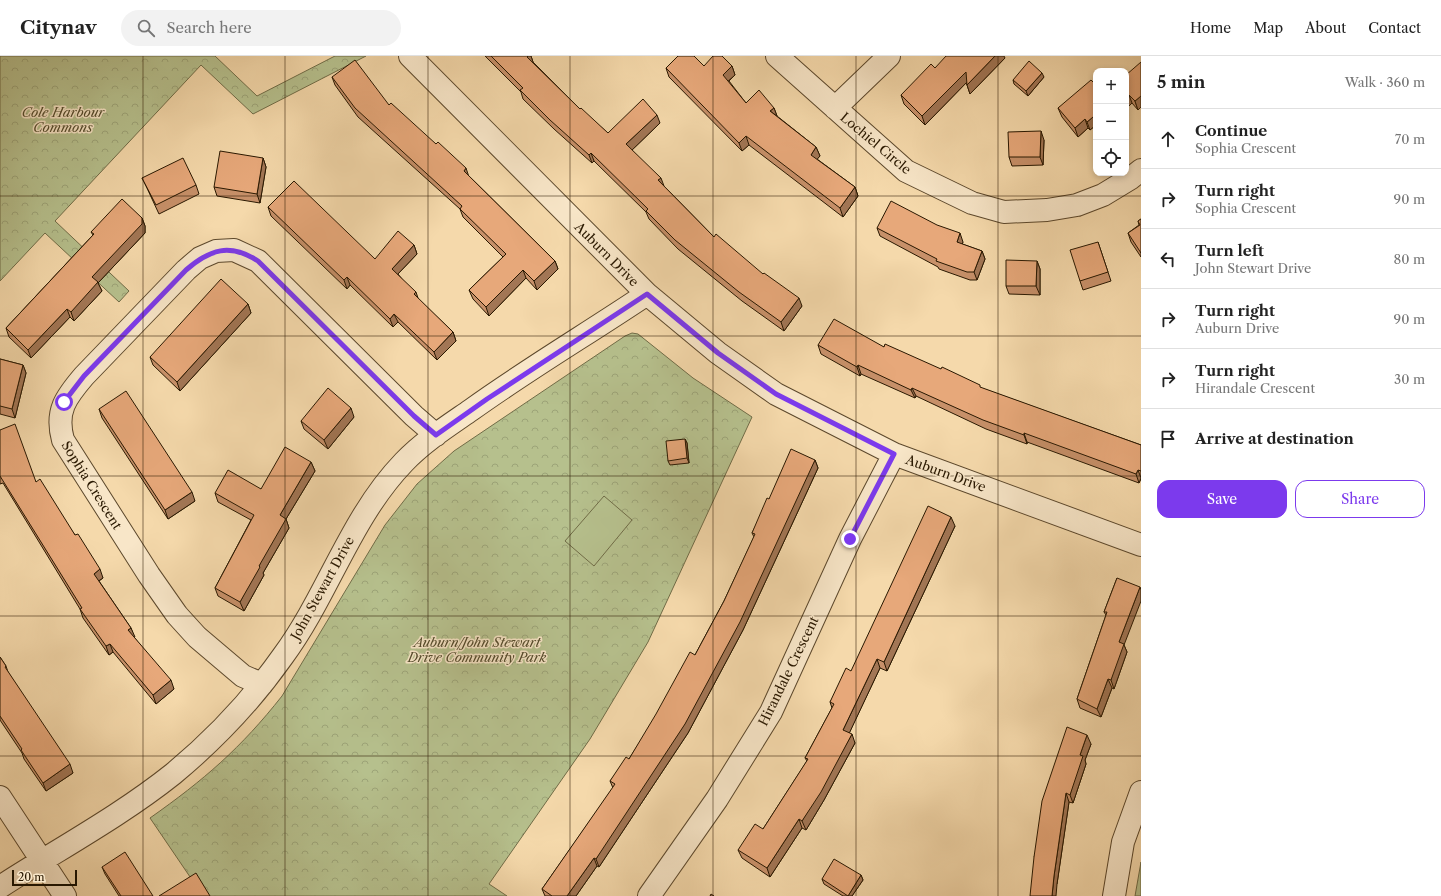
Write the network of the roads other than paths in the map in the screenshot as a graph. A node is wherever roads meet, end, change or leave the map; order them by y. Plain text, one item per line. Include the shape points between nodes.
1 (410, 56) edge
2 (777, 56) edge
3 (889, 56) edge
4 (835, 108) junction
5 (1141, 170) edge
6 (647, 294) junction
7 (436, 435) junction
8 (894, 454) junction
9 (1141, 545) edge
10 (262, 684) junction
11 (1141, 792) edge
12 (0, 797) edge
13 (42, 860) junction
14 (0, 887) edge
15 (65, 896) edge
16 (648, 896) edge
17 (1114, 896) edge

1 - 6 street, Auburn Drive
2 - 4 street, Lochiel Circle
3 - 4 street, Lochiel Circle
4 - 5 street, Lochiel Circle via 906,171 972,203 1004,212 1047,210 1078,205 1103,195
6 - 7 street, John Stewart Drive
6 - 8 street, Auburn Drive via 718,353 776,394
7 - 10 street, John Stewart Drive via 404,462 376,496 359,521 299,633
7 - 10 street, Sophia Crescent via 258,261 234,250 216,251 193,264 70,393 64,402 60,417 63,440 149,575 177,616 197,637 243,676
8 - 9 street, Auburn Drive
8 - 16 street, Hirandale Crescent via 850,539 771,712 717,799
10 - 13 street, John Stewart Drive via 211,741 173,774 138,800
11 - 17 street via 1123,842
12 - 13 street
13 - 14 street, John Stewart Drive
13 - 15 street

